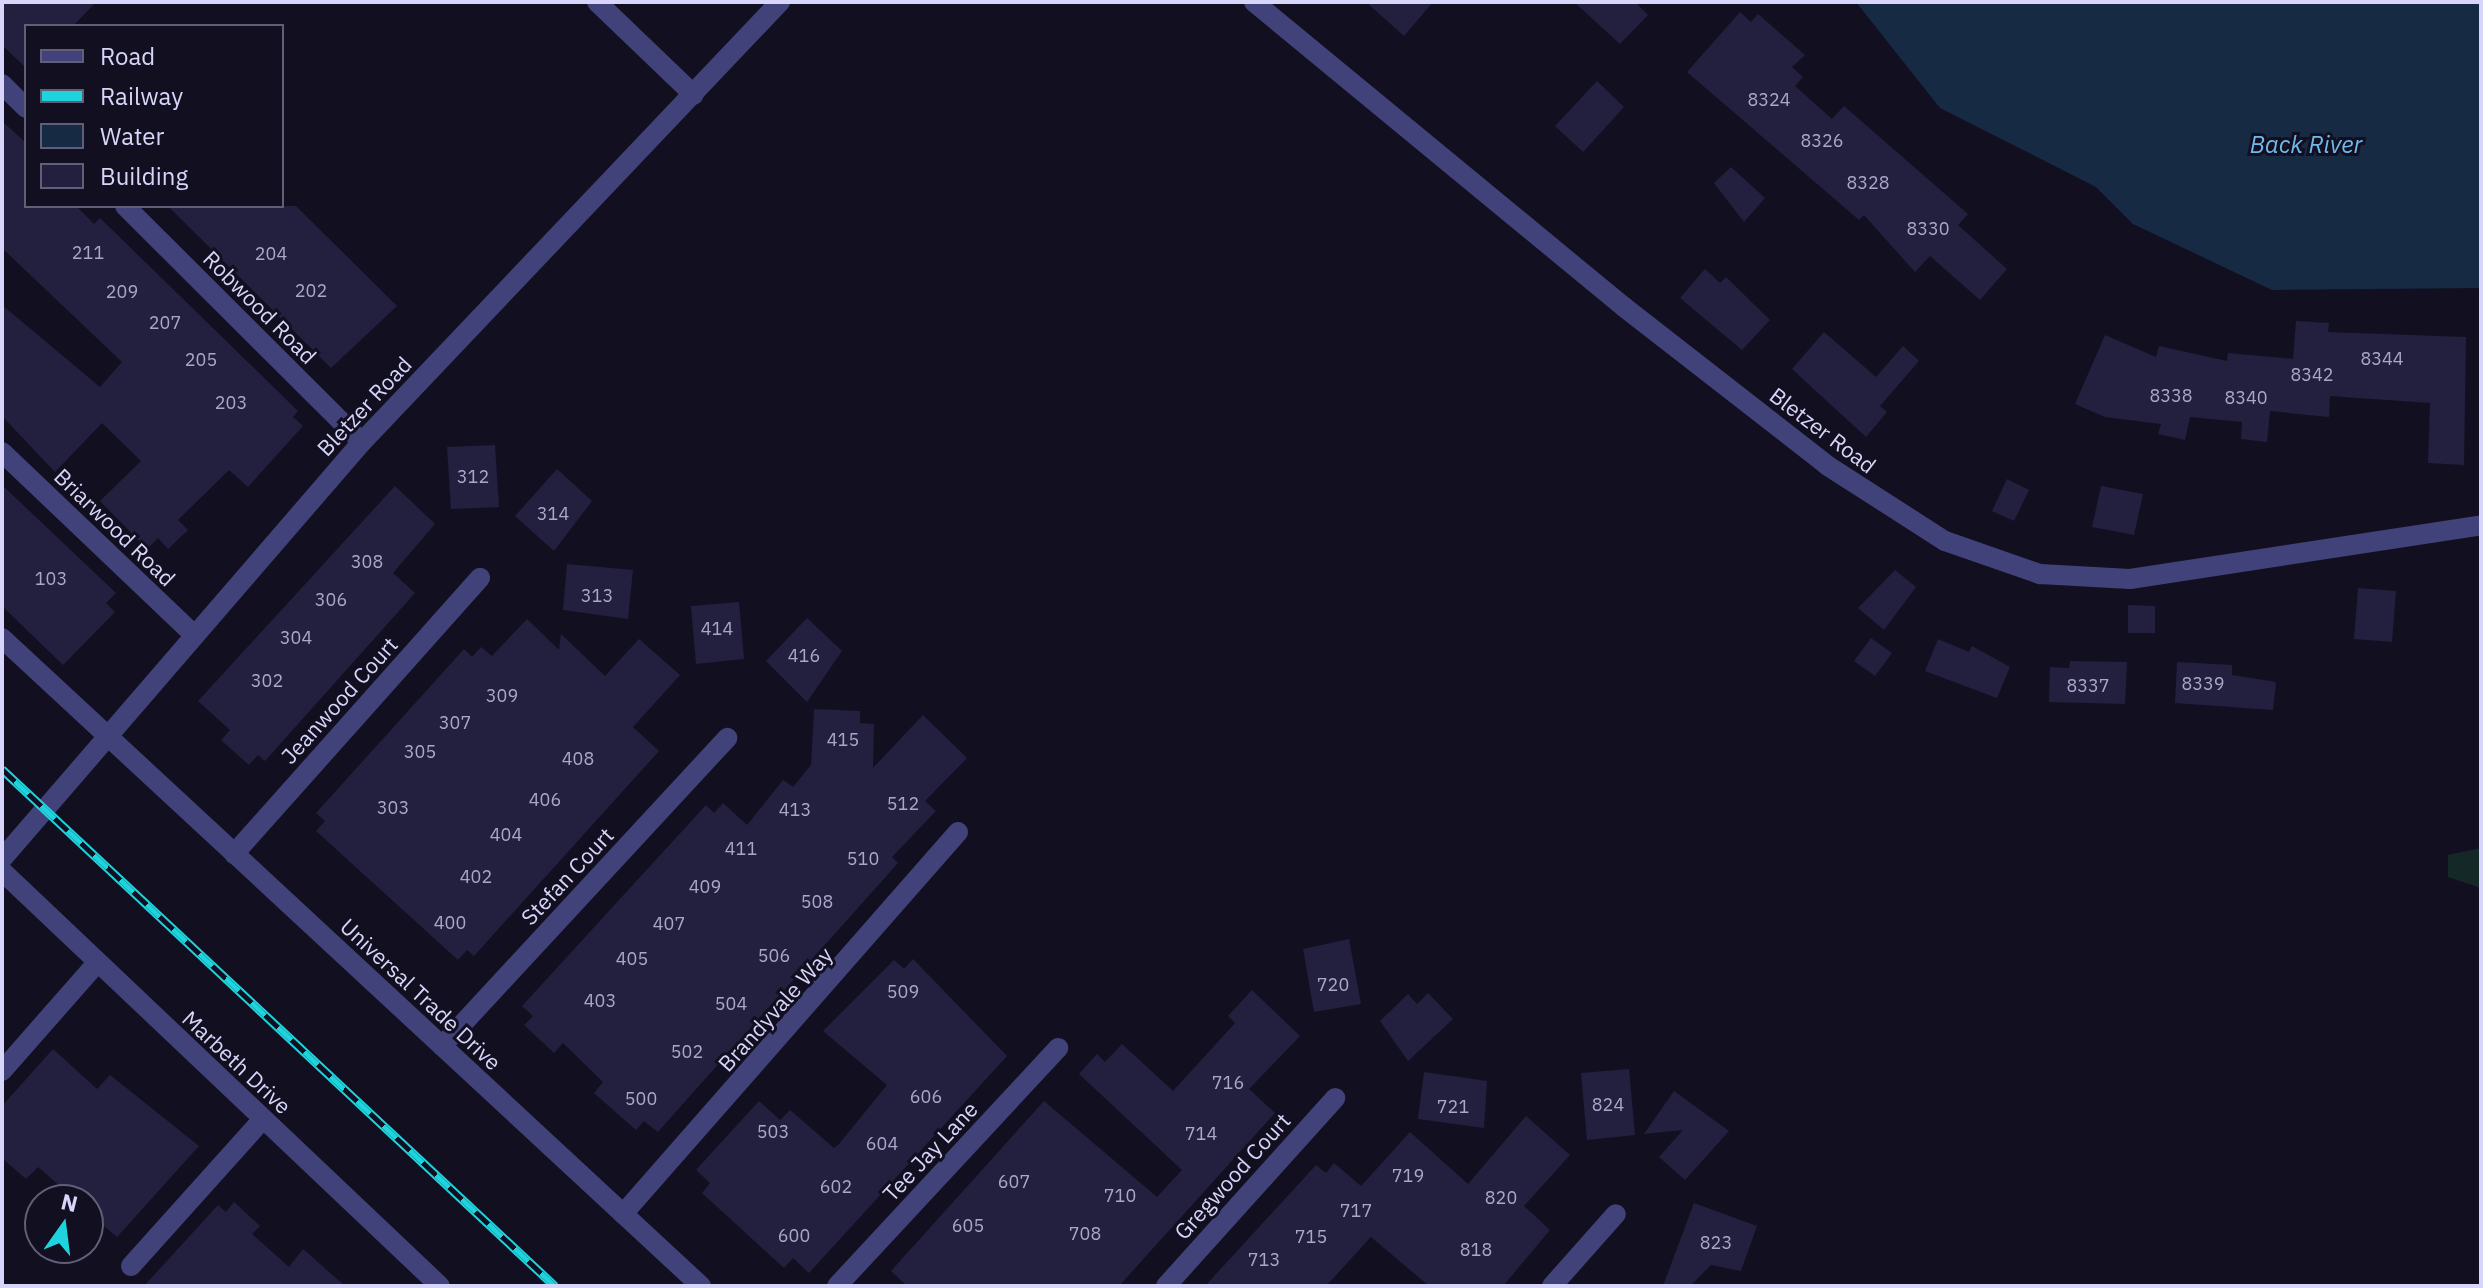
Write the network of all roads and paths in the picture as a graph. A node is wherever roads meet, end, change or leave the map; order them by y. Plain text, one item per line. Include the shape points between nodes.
1 (597, 2) edge
2 (780, 2) edge
3 (1254, 2) edge
4 (2, 84) edge
5 (694, 95) junction
6 (24, 106) edge
7 (127, 208) edge
8 (362, 442) junction
9 (2, 452) edge
10 (2481, 525) edge
11 (480, 578) dead end
12 (194, 635) junction
13 (2, 638) edge
14 (107, 737) junction
15 (727, 738) dead end
16 (958, 832) dead end
17 (234, 854) junction
18 (2, 859) edge
19 (2, 871) edge
20 (97, 963) junction
21 (442, 1046) junction
22 (1058, 1048) dead end
23 (2, 1071) edge
24 (1335, 1098) dead end
25 (262, 1120) junction
26 (623, 1214) junction
27 (1616, 1214) dead end
28 (131, 1266) dead end
29 (429, 1282) edge
30 (701, 1286) edge
31 (837, 1286) edge
32 (1166, 1286) edge
33 (1552, 1286) edge

1 - 5 street
2 - 5 street, Bletzer Road
3 - 10 street, Bletzer Road via 1660,335 1828,466 1945,541 2040,574 2130,579
4 - 6 street
5 - 8 street, Bletzer Road
7 - 8 street, Robwood Road
8 - 12 street, Bletzer Road
9 - 12 street, Briarwood Road
11 - 17 street, Jeanwood Court
12 - 14 street, Bletzer Road
13 - 14 street, Universal Trade Drive
14 - 17 street, Universal Trade Drive
14 - 18 street, Bletzer Road
15 - 21 street, Stefan Court
16 - 26 street, Brandyvale Way
17 - 21 street, Universal Trade Drive
19 - 20 street, Marbeth Drive
20 - 23 street
20 - 25 street, Marbeth Drive
21 - 26 street, Universal Trade Drive
22 - 31 street, Tee Jay Lane
24 - 32 street, Gregwood Court
25 - 28 street
25 - 29 street, Marbeth Drive
26 - 30 street, Universal Trade Drive
27 - 33 street

